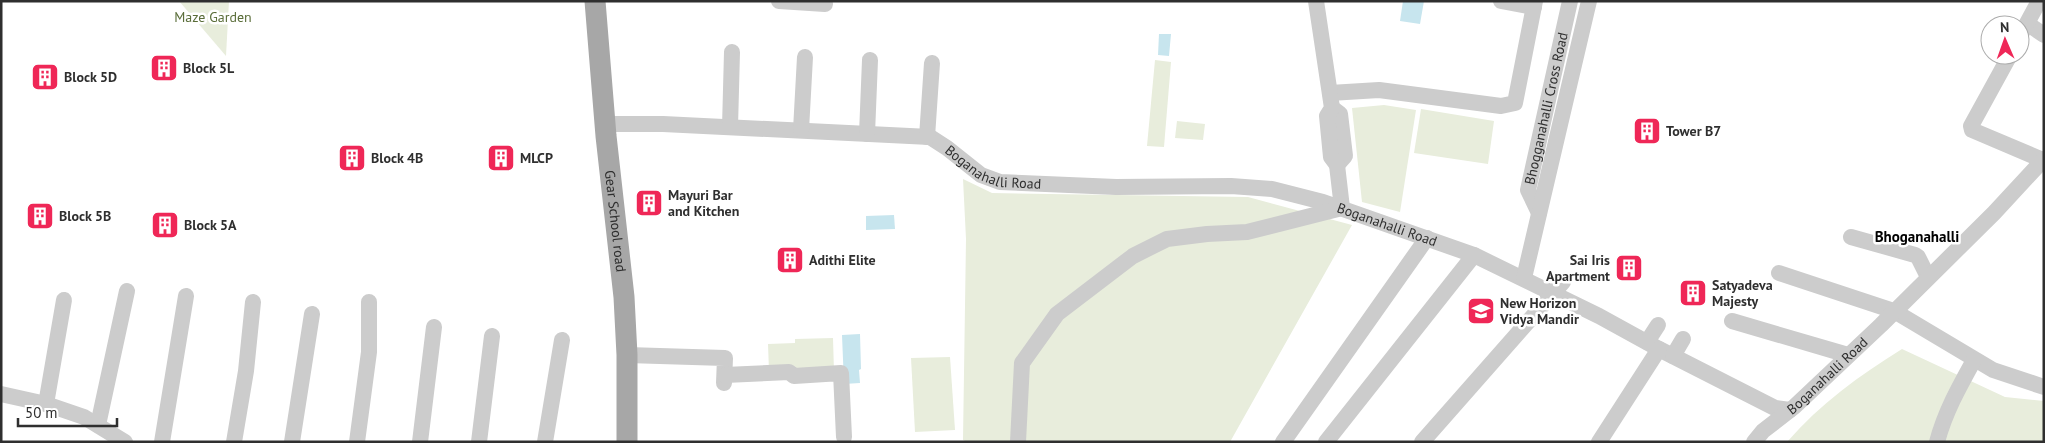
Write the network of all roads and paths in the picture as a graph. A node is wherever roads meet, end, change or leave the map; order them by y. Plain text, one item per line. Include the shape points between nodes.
1 (595, 1) edge
2 (779, 1) edge
3 (1316, 1) edge
4 (1501, 1) edge
5 (1570, 1) edge
6 (1589, 1) edge
7 (2039, 1) edge
8 (826, 4) dead end
9 (1535, 4) edge
10 (2030, 18) edge
11 (2030, 32) edge
12 (2044, 35) edge
13 (732, 52) dead end
14 (804, 57) dead end
15 (870, 60) dead end
16 (932, 63) dead end
17 (2005, 65) edge
18 (1331, 100) junction
19 (605, 124) junction
20 (730, 127) junction
21 (801, 130) junction
22 (866, 134) junction
23 (927, 137) junction
24 (2043, 160) edge
25 (1342, 208) junction
26 (1539, 213) junction
27 (1850, 237) dead end
28 (1427, 238) junction
29 (1474, 255) junction
30 (1779, 272) dead end
31 (1928, 277) junction
32 (1524, 278) junction
33 (1559, 288) junction
34 (127, 292) dead end
35 (186, 296) dead end
36 (64, 300) dead end
37 (253, 302) dead end
38 (369, 302) dead end
39 (1894, 310) junction
40 (312, 314) dead end
41 (1732, 320) dead end
42 (1658, 325) dead end
43 (434, 327) dead end
44 (492, 336) dead end
45 (1683, 339) dead end
46 (562, 340) dead end
47 (1660, 349) junction
48 (627, 355) junction
49 (1848, 355) junction
50 (1974, 360) junction
51 (2044, 387) edge
52 (1, 394) edge
53 (46, 404) junction
54 (1790, 410) junction
55 (98, 425) junction
56 (844, 437) dead end
57 (125, 442) edge
58 (162, 442) edge
59 (234, 442) edge
60 (292, 442) edge
61 (357, 442) edge
62 (420, 442) edge
63 (479, 442) edge
64 (545, 442) edge
65 (627, 442) edge
66 (1018, 442) edge
67 (1283, 442) edge
68 (1326, 442) edge
69 (1422, 442) edge
70 (1598, 442) edge
71 (1754, 442) edge
72 (1937, 442) edge

1 - 19 main road, Gear School road
2 - 8 street
3 - 18 street
4 - 9 street
5 - 26 street, Bhogganahalli Cross Road via 1528,190
6 - 26 street, Bhogganahalli Cross Road
7 - 10 street
9 - 18 street via 1515,103 1510,106 1379,90
11 - 12 street
13 - 20 street
14 - 21 street
15 - 22 street
16 - 23 street
17 - 24 street via 1972,130
18 - 25 street via 1340,114 1345,156 1337,165
19 - 20 street, Boganahalli Road
19 - 48 main road, Gear School road
20 - 21 street, Boganahalli Road
21 - 22 street, Boganahalli Road
22 - 23 street, Boganahalli Road
23 - 25 street, Boganahalli Road via 947,148 981,175 1000,182 1108,187 1240,186 1272,189
24 - 31 street, Boganahalli Road via 1994,214
25 - 28 street, Boganahalli Road
25 - 66 street via 1246,232 1167,239 1133,256 1057,314 1022,363
26 - 32 street, Bhogganahalli Cross Road
27 - 31 street via 1915,255
28 - 29 street, Boganahalli Road
28 - 67 street
29 - 32 street, Boganahalli Road
29 - 68 street
30 - 39 street
31 - 39 street, Boganahalli Road
32 - 33 street, Boganahalli Road
33 - 47 street, Boganahalli Road via 1608,312
33 - 69 street
34 - 55 street
35 - 58 street
36 - 53 street
37 - 59 street
38 - 61 street via 369,352
39 - 49 street, Boganahalli Road
39 - 50 street
40 - 60 street
41 - 49 street
42 - 47 street
43 - 62 street
44 - 63 street
45 - 47 street
46 - 64 street
47 - 54 street, Boganahalli Road via 1775,408
47 - 70 street
48 - 56 street via 724,358 724,379 789,372 794,376 841,373
48 - 65 main road, Gear School road
49 - 54 street, Boganahalli Road
50 - 51 street
50 - 72 street via 1942,420
52 - 53 street
53 - 55 street
54 - 71 street
55 - 57 street

